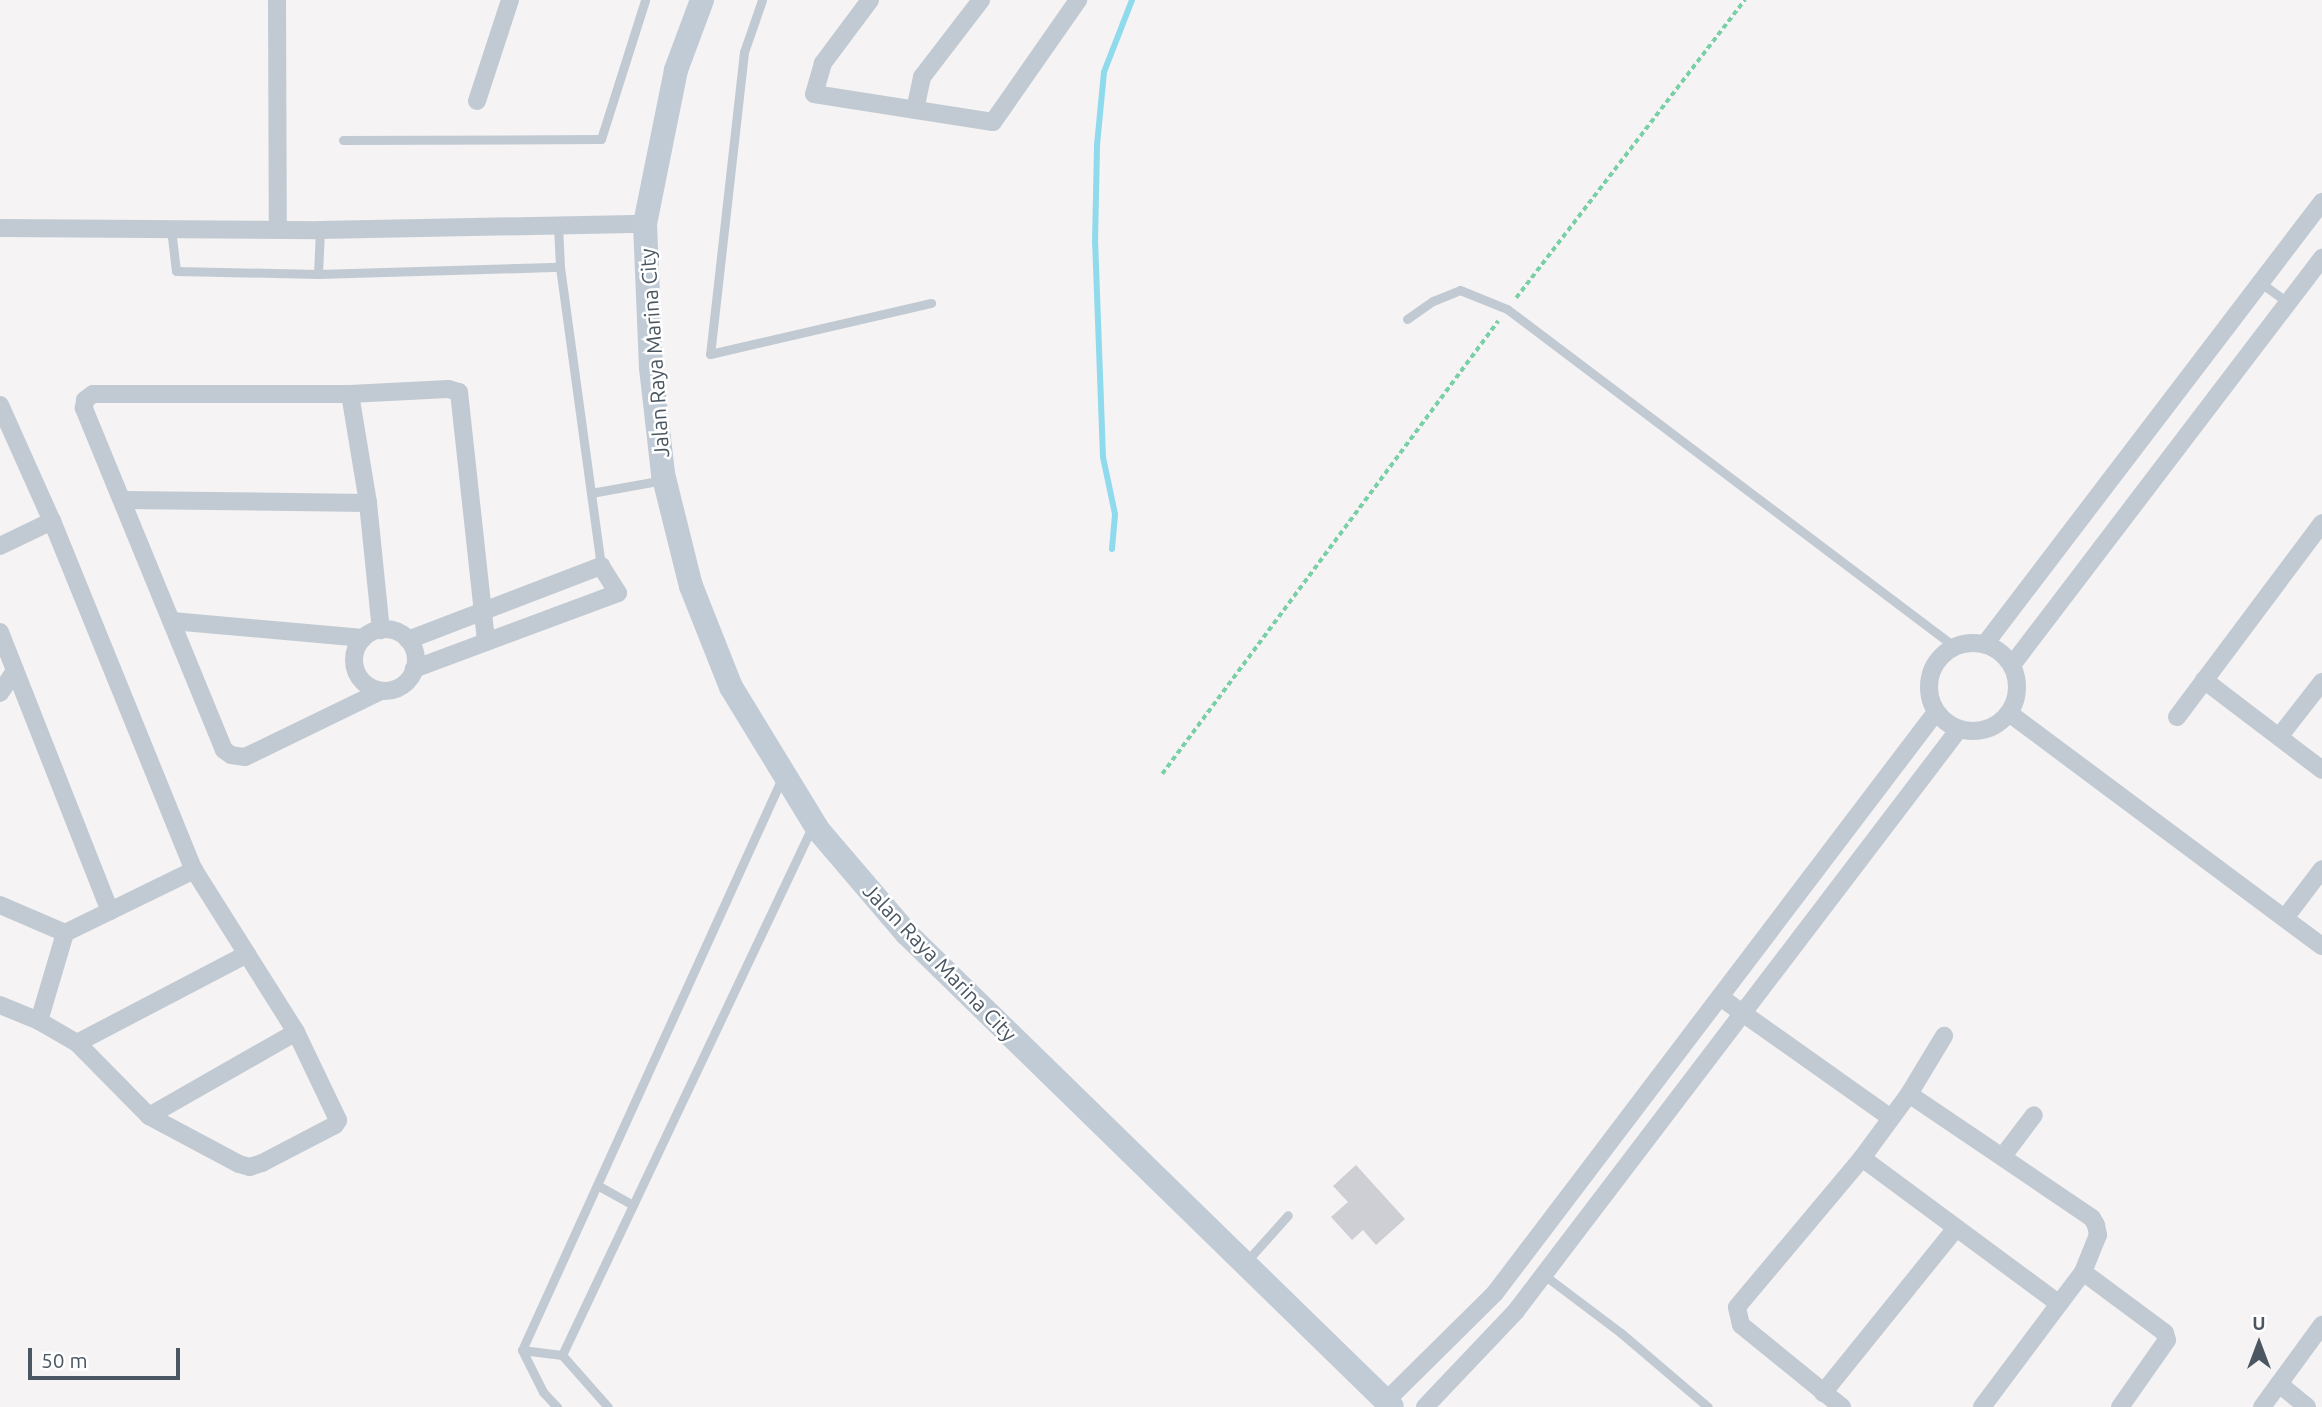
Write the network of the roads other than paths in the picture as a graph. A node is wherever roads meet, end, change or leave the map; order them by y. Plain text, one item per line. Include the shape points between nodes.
1 (277, 0) edge
2 (510, 0) edge
3 (645, 0) edge
4 (702, 0) edge
5 (762, 0) edge
6 (870, 0) edge
7 (981, 0) edge
8 (1078, 0) edge
9 (477, 101) dead end
10 (915, 110) junction
11 (343, 140) dead end
12 (2322, 202) edge
13 (645, 224) junction
14 (558, 226) junction
15 (0, 228) edge
16 (171, 228) junction
17 (278, 230) junction
18 (320, 230) junction
19 (2322, 258) edge
20 (560, 267) junction
21 (318, 274) junction
22 (2261, 283) junction
23 (931, 303) dead end
24 (2289, 303) junction
25 (1406, 319) dead end
26 (350, 394) junction
27 (0, 405) edge
28 (665, 480) junction
29 (591, 493) junction
30 (124, 500) junction
31 (368, 503) junction
32 (51, 521) junction
33 (2322, 523) edge
34 (0, 547) edge
35 (601, 566) junction
36 (483, 610) junction
37 (172, 621) junction
38 (381, 630) junction
39 (0, 632) edge
40 (363, 638) junction
41 (408, 639) junction
42 (486, 642) junction
43 (1985, 644) junction
44 (1955, 647) junction
45 (2012, 665) junction
46 (414, 669) junction
47 (15, 671) junction
48 (2204, 680) junction
49 (2322, 681) edge
50 (381, 691) junction
51 (0, 693) edge
52 (1936, 712) junction
53 (2009, 713) junction
54 (2177, 717) dead end
55 (1959, 729) junction
56 (2279, 737) junction
57 (2322, 770) edge
58 (784, 774) junction
59 (814, 823) junction
60 (2322, 869) edge
61 (194, 870) junction
62 (0, 905) edge
63 (110, 911) junction
64 (2285, 918) junction
65 (65, 933) junction
66 (2322, 946) edge
67 (247, 954) junction
68 (1720, 997) junction
69 (0, 1004) edge
70 (1744, 1012) junction
71 (39, 1021) junction
72 (296, 1032) junction
73 (1944, 1036) dead end
74 (76, 1044) junction
75 (1909, 1094) junction
76 (2034, 1115) dead end
77 (149, 1116) junction
78 (1891, 1118) junction
79 (2003, 1156) junction
80 (1862, 1158) junction
81 (597, 1185) junction
82 (633, 1205) junction
83 (1289, 1216) dead end
84 (1956, 1228) junction
85 (1244, 1264) junction
86 (2083, 1272) junction
87 (1544, 1275) junction
88 (2059, 1304) junction
89 (2322, 1325) edge
90 (522, 1350) junction
91 (562, 1355) junction
92 (2279, 1384) junction
93 (1823, 1393) junction
94 (1389, 1404) edge
95 (557, 1407) edge
96 (608, 1407) edge
97 (1425, 1407) edge
98 (1708, 1407) edge
99 (1842, 1407) edge
100 (1982, 1407) edge
101 (2120, 1407) edge
102 (2262, 1407) edge
103 (2308, 1407) edge

1 - 17 street
2 - 9 street
3 - 11 lane via 601,139
4 - 13 main road, Jalan Raya Marina City via 676,70
5 - 23 lane via 744,52 710,354
6 - 10 street via 823,63 814,94
7 - 10 street via 922,77
8 - 10 street via 993,122
12 - 22 street
13 - 14 street
13 - 28 main road, Jalan Raya Marina City via 651,368
14 - 18 street
14 - 20 lane
15 - 16 street
16 - 17 street
16 - 21 lane via 176,271
17 - 18 street
18 - 21 lane
19 - 24 street
20 - 21 lane
20 - 29 lane
22 - 24 lane
22 - 43 street
24 - 45 street
25 - 44 lane via 1460,290 1507,309
26 - 30 street via 93,394 84,408
26 - 31 street
26 - 36 street via 459,392
27 - 32 street
28 - 29 lane
28 - 58 main road, Jalan Raya Marina City via 691,586 731,687
29 - 35 lane
30 - 31 street
30 - 37 street
31 - 38 street
32 - 34 street
32 - 61 street
33 - 48 street
35 - 36 street
35 - 42 street via 618,593
36 - 41 street
36 - 42 street
37 - 40 street
37 - 50 street via 224,750 232,755 245,757
38 - 40 street
38 - 41 street
39 - 47 street
40 - 50 street via 355,655 358,674
41 - 46 street via 414,649
42 - 46 street
43 - 44 street
43 - 45 street
44 - 52 street via 1942,655 1931,675 1930,698
45 - 53 street via 2018,689
46 - 50 street via 402,686
47 - 51 street
47 - 63 street
48 - 54 street
48 - 56 street
49 - 56 street
52 - 55 street
52 - 68 street
53 - 55 street via 2002,722 1981,731
53 - 64 street
55 - 70 street
56 - 57 street
58 - 59 main road, Jalan Raya Marina City
58 - 81 lane
59 - 82 lane
59 - 85 main road, Jalan Raya Marina City via 907,934
60 - 64 street
61 - 63 street
61 - 67 street
62 - 65 street
63 - 65 street
64 - 66 street
65 - 71 street
67 - 72 street
67 - 74 street
68 - 70 street
68 - 94 street via 1495,1293
69 - 71 street
70 - 78 street
70 - 87 street
71 - 74 street
72 - 77 street
72 - 77 street via 338,1114 335,1125 250,1167
73 - 75 street
74 - 77 street
75 - 78 street
75 - 79 street
76 - 79 street
78 - 80 street
79 - 86 street via 2096,1225 2098,1235
80 - 84 street
80 - 93 street via 1737,1307 1741,1325
81 - 82 lane
81 - 90 lane
82 - 91 lane
83 - 85 lane
84 - 88 street
84 - 93 street
85 - 94 main road, Jalan Raya Marina City
86 - 88 street
86 - 101 street via 2167,1340
87 - 97 street via 1517,1311
87 - 98 lane
88 - 100 street
89 - 92 street
90 - 91 lane
90 - 95 lane via 543,1392
91 - 96 lane
92 - 102 street
92 - 103 street
93 - 99 street

